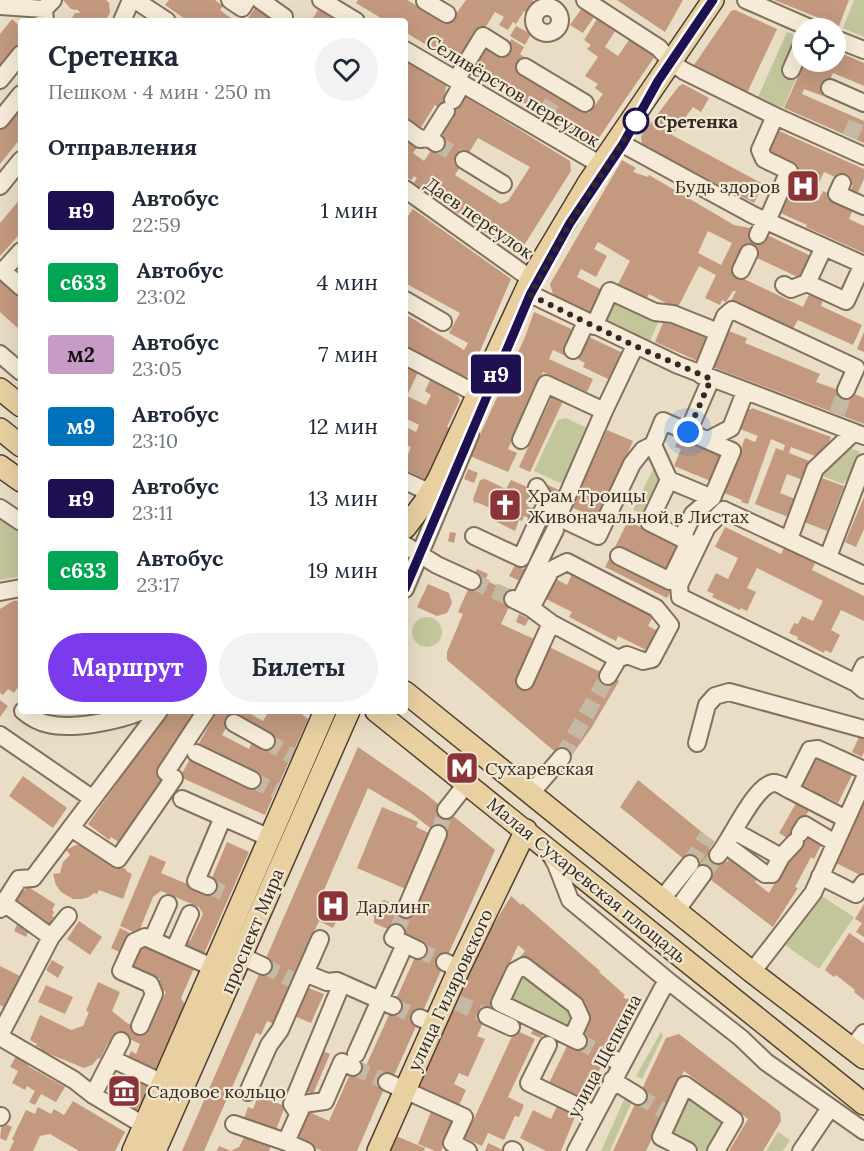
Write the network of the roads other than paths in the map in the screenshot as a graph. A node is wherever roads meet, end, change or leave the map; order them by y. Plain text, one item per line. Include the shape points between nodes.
1 (133, 0) edge
2 (230, 0) edge
3 (248, 0) edge
4 (260, 0) edge
5 (321, 0) edge
6 (424, 0) edge
7 (585, 0) edge
8 (713, 0) edge
9 (746, 0) edge
10 (0, 6) edge
11 (48, 10) edge
12 (447, 14) dead end
13 (124, 18) edge
14 (162, 18) edge
15 (284, 18) edge
16 (351, 18) edge
17 (792, 20) edge
18 (846, 43) edge
19 (502, 48) dead end
20 (864, 50) edge
21 (408, 52) edge
22 (18, 62) edge
23 (671, 62) junction
24 (525, 67) dead end
25 (0, 80) edge
26 (459, 82) junction
27 (830, 88) dead end
28 (18, 98) edge
29 (585, 103) dead end
30 (862, 108) edge
31 (775, 116) junction
32 (0, 120) edge
33 (408, 130) edge
34 (620, 142) junction
35 (864, 156) edge
36 (464, 160) tunnel mouth
37 (18, 164) edge
38 (601, 165) junction
39 (842, 183) dead end
40 (503, 184) dead end
41 (0, 186) edge
42 (408, 193) edge
43 (864, 206) edge
44 (763, 226) junction
45 (824, 247) junction
46 (749, 253) dead end
47 (18, 254) edge
48 (863, 265) edge
49 (741, 270) dead end
50 (807, 283) junction
51 (18, 284) edge
52 (784, 285) dead end
53 (528, 288) junction
54 (408, 302) edge
55 (442, 322) dead end
56 (590, 324) junction
57 (718, 332) junction
58 (635, 346) junction
59 (573, 350) dead end
60 (0, 354) edge
61 (408, 358) edge
62 (18, 369) edge
63 (706, 377) junction
64 (0, 389) edge
65 (846, 390) tunnel mouth
66 (745, 392) junction
67 (477, 394) junction
68 (18, 404) edge
69 (604, 411) junction
70 (0, 429) edge
71 (688, 432) junction
72 (859, 434) edge
73 (521, 440) dead end
74 (708, 440) junction
75 (18, 444) edge
76 (653, 445) junction
77 (864, 463) edge
78 (0, 466) edge
79 (18, 479) edge
80 (669, 480) junction
81 (408, 482) edge
82 (537, 487) dead end
83 (431, 493) junction
84 (712, 498) junction
85 (0, 508) edge
86 (552, 519) junction
87 (18, 520) edge
88 (408, 524) edge
89 (474, 536) dead end
90 (682, 538) junction
91 (789, 539) junction
92 (408, 546) edge
93 (421, 553) junction
94 (619, 556) dead end
95 (828, 557) junction
96 (864, 575) edge
97 (472, 581) tunnel mouth
98 (408, 582) edge
99 (18, 589) edge
100 (0, 592) edge
101 (521, 603) junction
102 (551, 623) junction
103 (618, 658) junction
104 (864, 666) edge
105 (608, 676) tunnel mouth
106 (525, 681) dead end
107 (860, 686) edge
108 (408, 695) edge
109 (28, 714) edge
110 (132, 714) edge
111 (157, 714) edge
112 (204, 714) edge
113 (348, 714) edge
114 (383, 714) edge
115 (318, 721) edge
116 (234, 723) dead end
117 (864, 729) edge
118 (0, 735) edge
119 (266, 741) tunnel mouth
120 (698, 743) dead end
121 (195, 753) dead end
122 (562, 757) tunnel mouth
123 (864, 770) edge
124 (252, 780) tunnel mouth
125 (864, 780) edge
126 (467, 783) junction
127 (790, 790) junction
128 (531, 794) junction
129 (93, 799) junction
130 (182, 799) dead end
131 (446, 810) tunnel mouth
132 (223, 817) junction
133 (846, 819) junction
134 (71, 828) junction
135 (525, 830) junction
136 (438, 834) tunnel mouth
137 (270, 837) junction
138 (835, 843) junction
139 (544, 846) junction
140 (697, 869) tunnel mouth
141 (820, 876) junction
142 (864, 883) edge
143 (208, 886) dead end
144 (168, 904) dead end
145 (669, 905) junction
146 (2, 906) edge
147 (406, 909) tunnel mouth
148 (190, 914) dead end
149 (68, 916) dead end
150 (396, 933) dead end
151 (51, 937) junction
152 (320, 939) dead end
153 (152, 940) junction
154 (174, 950) junction
155 (241, 956) junction
156 (263, 966) tunnel mouth
157 (212, 967) junction
158 (752, 972) junction
159 (300, 979) junction
160 (667, 980) junction
161 (342, 983) junction
162 (386, 1003) junction
163 (500, 1003) junction
164 (140, 1026) dead end
165 (769, 1026) junction
166 (511, 1027) dead end
167 (0, 1036) edge
168 (121, 1041) dead end
169 (548, 1045) dead end
170 (862, 1045) edge
171 (112, 1059) junction
172 (612, 1080) junction
173 (163, 1083) junction
174 (396, 1086) junction
175 (864, 1089) edge
176 (248, 1092) dead end
177 (93, 1095) junction
178 (638, 1096) tunnel mouth
179 (864, 1104) edge
180 (830, 1108) junction
181 (298, 1113) junction
182 (594, 1114) junction
183 (234, 1124) dead end
184 (145, 1126) junction
185 (864, 1131) edge
186 (286, 1142) junction
187 (133, 1151) edge
188 (155, 1151) edge
189 (306, 1151) edge
190 (378, 1151) edge
191 (468, 1151) edge
192 (576, 1151) edge
193 (688, 1151) edge
194 (716, 1151) edge
195 (801, 1151) edge

1 - 13 street
1 - 14 street
2 - 3 street via 242,8
4 - 15 street
5 - 16 street
6 - 12 street
7 - 23 street via 658,48
8 - 23 main road
9 - 17 street
10 - 11 street
18 - 20 street
19 - 26 street via 483,36
21 - 26 street, Селивёрстов переулок
22 - 25 street
23 - 31 street
23 - 34 main road
24 - 29 street via 558,91
26 - 33 street via 433,140 420,139
26 - 38 street, Селивёрстов переулок via 540,122
27 - 30 street
28 - 32 street
31 - 35 street via 847,142
31 - 44 street via 760,150 764,159 789,171
34 - 38 main road
34 - 44 street
34 - 53 street
36 - 40 street
37 - 41 street
38 - 53 main road
39 - 43 street via 837,194
42 - 53 street, Даев переулок
44 - 45 street
45 - 48 street
45 - 50 street
46 - 49 street
47 - 51 street via 3,271
48 - 50 street via 846,301
50 - 52 street via 791,289
53 - 56 street, Даев переулок
53 - 67 main road
53 - 93 street
54 - 55 street
56 - 57 street via 610,291 655,312 673,314
56 - 58 street, Даев переулок
56 - 59 street
57 - 63 street
57 - 65 street via 732,310 856,368
58 - 63 street, Даев переулок
58 - 69 street
60 - 62 street
61 - 67 street
63 - 66 street, Даев переулок
63 - 71 street
64 - 68 main road
66 - 72 street, Даев переулок via 835,419
66 - 74 street via 731,428
67 - 83 main road
69 - 73 street via 546,384
69 - 86 street
70 - 75 main road
71 - 74 street
71 - 76 street via 663,421
72 - 91 street via 815,469
74 - 84 street via 732,451
76 - 80 street
76 - 86 street via 643,450 632,464 598,536
77 - 95 street
78 - 79 main road
80 - 84 street
80 - 90 street via 648,522
81 - 83 street
82 - 86 street
83 - 88 main road
84 - 90 street via 693,514
85 - 87 street
86 - 89 street via 521,558
86 - 101 street
90 - 94 street via 689,542 670,581
91 - 95 street
91 - 107 street via 724,510 706,527 679,585 680,597
92 - 93 street
93 - 97 street
93 - 98 street
95 - 96 street
99 - 100 street
101 - 102 street
101 - 103 street via 551,570 567,562 656,608 670,625 652,659 643,661 627,655
102 - 103 street
102 - 106 street
103 - 105 street
104 - 107 street
108 - 128 main road, Малая Сухаревская площадь
109 - 110 street via 47,724 72,726
111 - 129 street
112 - 134 street via 166,772 174,778 118,859
113 - 155 main road, проспект Мира
114 - 126 main road, Малая Сухаревская площадь
115 - 137 main road, проспект Мира via 282,794
116 - 119 street
117 - 120 street via 729,692 715,696 707,705
118 - 129 street
121 - 124 street
122 - 128 street
123 - 127 street via 818,749 810,750
125 - 133 street
126 - 131 street
126 - 135 main road, Малая Сухаревская площадь
127 - 133 street
127 - 138 street via 770,784 748,806 726,844 765,874 772,874 805,825
128 - 145 main road, Малая Сухаревская площадь
129 - 134 street
130 - 132 street
132 - 137 street
132 - 143 street via 196,881
133 - 138 street
134 - 146 street via 33,878 19,879
135 - 139 main road, Малая Сухаревская площадь
135 - 174 main road, улица Гиляровского via 452,965 451,1000 427,1021
136 - 147 street
137 - 157 main road, проспект Мира via 236,898
138 - 141 street
139 - 160 street via 570,900
139 - 165 main road, Малая Сухаревская площадь
140 - 145 street
141 - 142 street via 856,894
141 - 158 street via 813,893
144 - 153 street
145 - 158 main road, Малая Сухаревская площадь
146 - 151 street
148 - 154 street
149 - 151 street
150 - 162 street via 393,938 410,951
151 - 167 street
152 - 159 street
153 - 154 street
153 - 164 street via 145,937 134,942 121,971 150,984 154,994
154 - 157 street
155 - 156 street
155 - 188 main road, проспект Мира
157 - 173 main road, проспект Мира
158 - 170 main road, Малая Сухаревская площадь
159 - 161 street
159 - 176 street
160 - 172 street, улица Щепкина via 614,1060
160 - 180 street via 766,1062
161 - 162 street
161 - 181 street via 292,1104
162 - 181 street via 354,1061 342,1062 325,1101 303,1104
163 - 163 street via 575,1039 581,1018 575,1005 524,966 515,971
163 - 166 street via 490,1017
165 - 175 main road
165 - 179 main road
167 - 177 street
168 - 171 street
169 - 182 street via 529,1083
171 - 173 street
171 - 177 street
172 - 178 street
172 - 182 street, улица Щепкина
173 - 184 main road, проспект Мира
174 - 190 main road, улица Гиляровского
174 - 191 street via 464,1117 452,1143
177 - 184 street
180 - 185 street
180 - 195 street
181 - 186 street
182 - 192 street, улица Щепкина
183 - 186 street
184 - 187 main road, проспект Мира
186 - 189 street
193 - 194 street via 662,1137 668,1114 685,1084 734,1120

